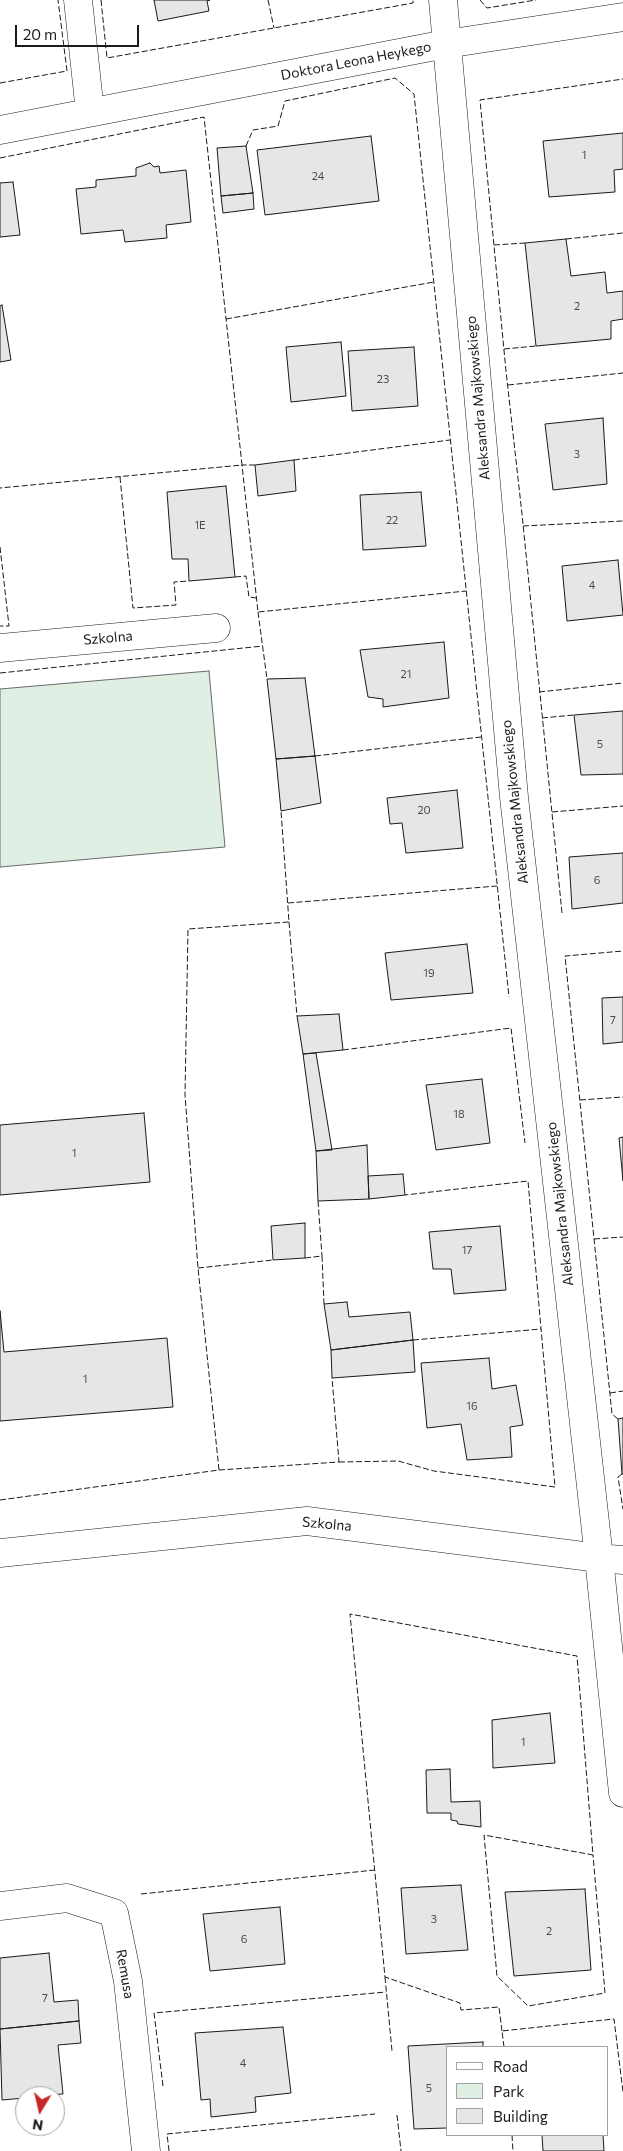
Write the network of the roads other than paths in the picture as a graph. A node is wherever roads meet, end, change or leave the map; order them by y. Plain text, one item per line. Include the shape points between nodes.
1 (78, 0) edge
2 (443, 0) edge
3 (623, 17) edge
4 (446, 44) junction
5 (90, 112) junction
6 (0, 130) edge
7 (216, 628) dead end
8 (0, 648) edge
9 (0, 1553) edge
10 (611, 1559) edge
11 (623, 1793) edge
12 (0, 1906) edge
13 (146, 2151) edge

1 - 5 street
2 - 4 street, Aleksandra Majkowskiego
3 - 4 street, Doktora Leona Heykego
4 - 5 street, Doktora Leona Heykego
4 - 10 street, Aleksandra Majkowskiego via 514,797
5 - 6 street, Doktora Leona Heykego
7 - 8 street, Szkolna
9 - 10 street, Szkolna via 307,1520
10 - 11 street, Aleksandra Majkowskiego
12 - 13 street, Remusa via 67,1898 114,1913 128,1981

